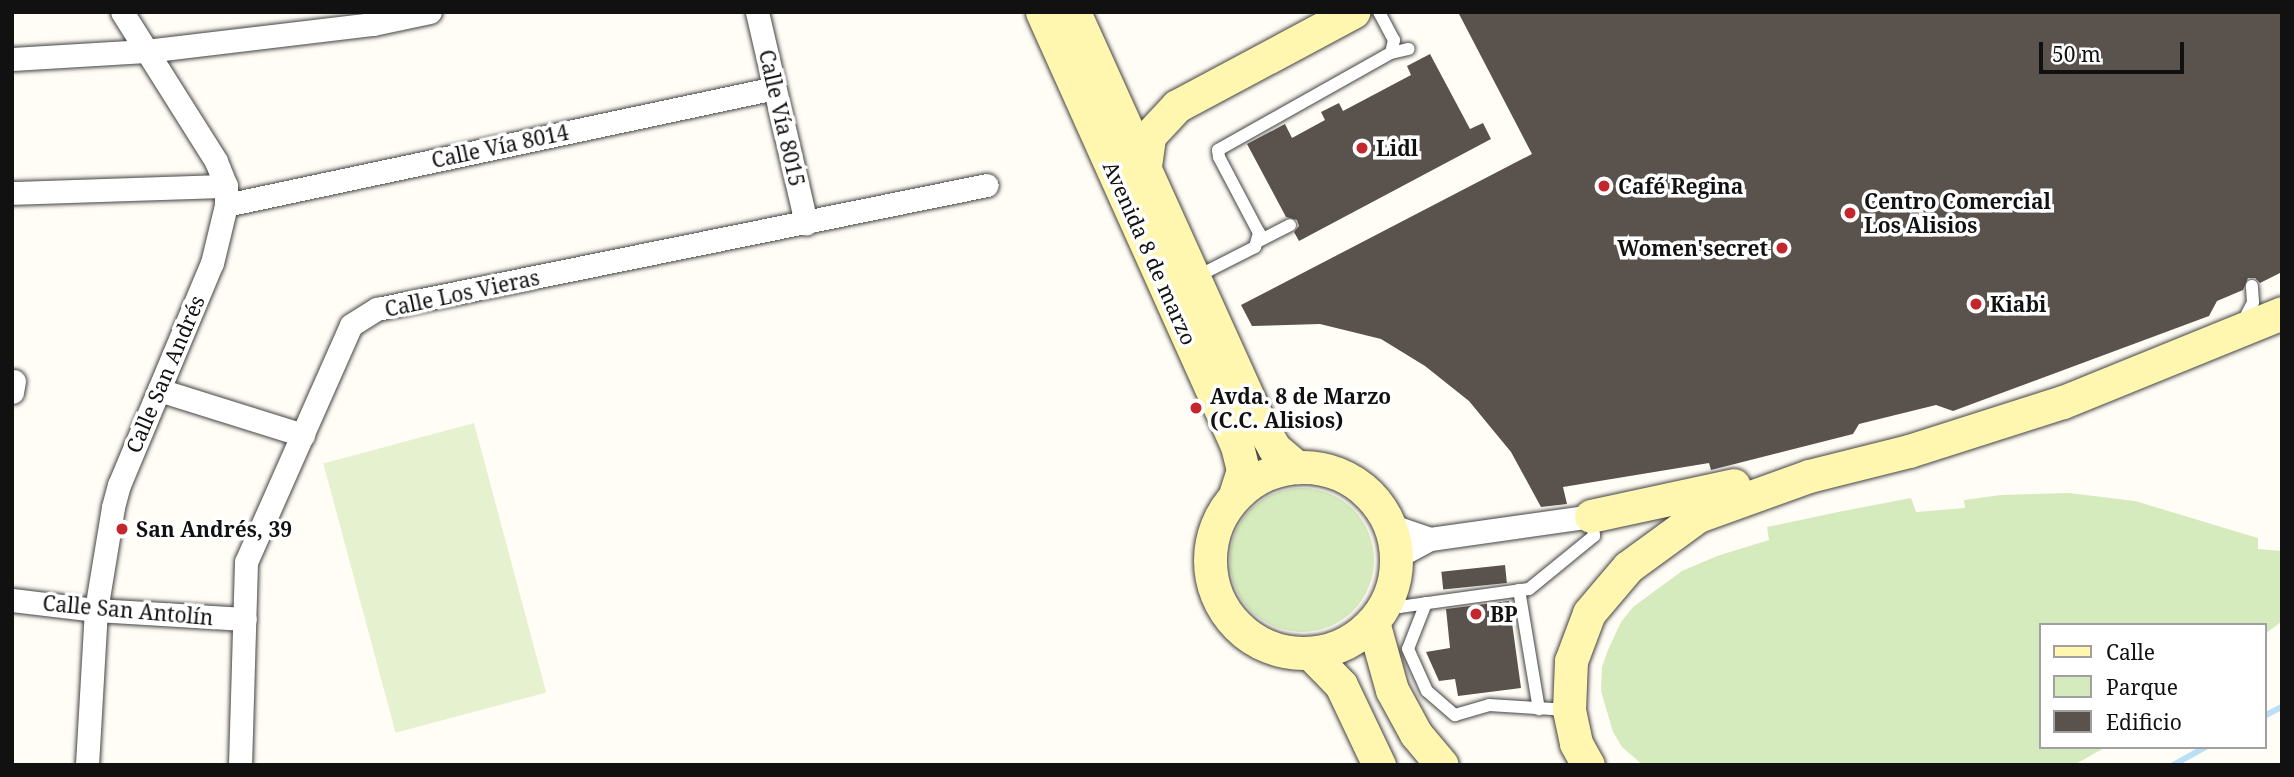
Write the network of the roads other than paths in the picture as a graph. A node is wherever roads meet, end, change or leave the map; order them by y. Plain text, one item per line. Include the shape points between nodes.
1 (121, 12) edge
2 (430, 12) edge
3 (757, 12) edge
4 (1042, 12) edge
5 (1074, 12) edge
6 (1353, 12) edge
7 (1379, 12) edge
8 (1394, 40) junction
9 (1409, 49) junction
10 (146, 51) junction
11 (1391, 54) junction
12 (12, 60) edge
13 (1416, 61) dead end
14 (775, 88) junction
15 (1109, 94) junction
16 (1177, 106) junction
17 (1144, 173) junction
18 (987, 185) dead end
19 (12, 193) edge
20 (226, 196) junction
21 (806, 223) junction
22 (1290, 225) dead end
23 (1257, 242) junction
24 (1193, 279) junction
25 (2252, 286) dead end
26 (2282, 313) edge
27 (2239, 330) junction
28 (159, 390) junction
29 (303, 435) junction
30 (1297, 467) junction
31 (1809, 476) junction
32 (1235, 495) junction
33 (1591, 516) junction
34 (1390, 524) junction
35 (1430, 539) junction
36 (1396, 557) junction
37 (1519, 590) junction
38 (12, 600) edge
39 (1426, 603) junction
40 (96, 610) junction
41 (1375, 618) junction
42 (245, 619) junction
43 (1311, 654) junction
44 (1389, 682) junction
45 (1427, 691) junction
46 (1554, 710) junction
47 (87, 765) edge
48 (240, 765) edge
49 (1379, 765) edge
50 (1415, 765) edge
51 (1442, 765) edge
52 (1588, 765) edge

1 - 10 street
2 - 10 street via 373,24
3 - 14 street, Calle Vía 8015
4 - 32 street, Avenida 8 de marzo via 1237,446 1243,470
5 - 15 street, Avenida 8 de marzo
6 - 16 street
7 - 8 lane
8 - 9 lane
8 - 11 lane
9 - 11 lane
9 - 13 lane
10 - 12 street
10 - 20 street via 216,161
11 - 23 lane via 1218,150 1259,233
14 - 20 street, Calle Vía 8014
14 - 21 street, Calle Vía 8015
15 - 16 street via 1136,105
15 - 17 street, Avenida 8 de marzo
16 - 17 street via 1149,136
17 - 24 street, Avenida 8 de marzo
18 - 21 street, Calle Los Vieras
19 - 20 street, Calle Vía 8014
20 - 28 street, Calle San Andrés via 212,263
21 - 29 street, Calle Los Vieras via 377,309 351,325
22 - 23 lane
23 - 24 lane
24 - 30 street, Avenida 8 de marzo via 1257,418 1274,448
25 - 27 lane via 2253,302
26 - 27 street
27 - 31 street via 2063,401 1909,451
28 - 29 street
28 - 40 street, Calle San Andrés via 119,485
29 - 42 street, Calle Los Vieras via 247,562
30 - 32 street via 1274,471
30 - 34 street via 1326,470 1352,481 1374,500
31 - 33 street via 1766,479
31 - 46 street via 1698,516 1628,567 1589,613
32 - 43 street via 1217,522 1208,554 1216,596 1226,615 1249,638 1278,651
33 - 35 street
33 - 37 lane via 1594,536 1529,589
34 - 35 street
34 - 36 street
35 - 36 street
36 - 41 street via 1394,581
37 - 39 lane
37 - 46 lane
38 - 40 street, Calle San Antolín
39 - 41 lane via 1399,607
39 - 45 lane via 1408,649
40 - 42 street, Calle San Antolín
40 - 47 street, Calle San Andrés
41 - 43 street via 1340,646
41 - 44 street
41 - 50 street via 1369,662
42 - 48 street, Calle Los Vieras
43 - 49 street via 1341,685
44 - 45 lane
44 - 51 street via 1416,734
45 - 46 lane via 1455,715 1489,705
46 - 52 street

